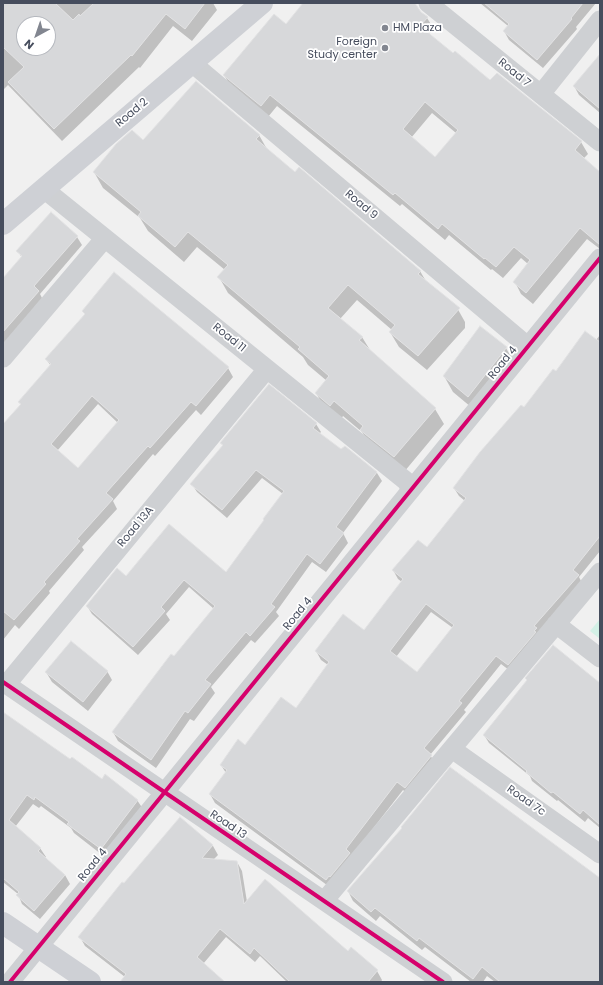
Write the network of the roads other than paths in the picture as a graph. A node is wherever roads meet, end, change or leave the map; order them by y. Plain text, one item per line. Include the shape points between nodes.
1 (262, 3) edge
2 (428, 3) edge
3 (600, 20) edge
4 (192, 62) junction
5 (541, 94) junction
6 (600, 142) edge
7 (44, 189) junction
8 (3, 224) edge
9 (105, 238) junction
10 (600, 258) edge
11 (525, 350) junction
12 (3, 358) edge
13 (267, 369) junction
14 (411, 490) junction
15 (600, 572) edge
16 (556, 624) junction
17 (600, 658) edge
18 (5, 684) edge
19 (452, 749) junction
20 (164, 792) junction
21 (600, 854) edge
22 (324, 901) junction
23 (3, 923) edge
24 (38, 946) junction
25 (10, 982) edge
26 (90, 982) edge
27 (443, 982) edge

1 - 4 street, Road 2
2 - 5 street, Road 7
3 - 5 street
4 - 7 street, Road 2
4 - 11 street, Road 9 via 524,343
5 - 6 street, Road 7
7 - 8 street, Road 2
7 - 9 street, Road 11
9 - 12 street
9 - 13 street, Road 11
10 - 11 street, Road 4
11 - 14 street, Road 4
13 - 14 street, Road 11 via 406,481
13 - 18 street, Road 13A
14 - 20 street, Road 4
15 - 16 street
16 - 17 street
16 - 19 street
18 - 20 street, Road 13
19 - 21 street, Road 7c
19 - 22 street
20 - 22 street, Road 13
20 - 24 street, Road 4
22 - 27 street, Road 13
23 - 24 street
24 - 25 street, Road 4
24 - 26 street

